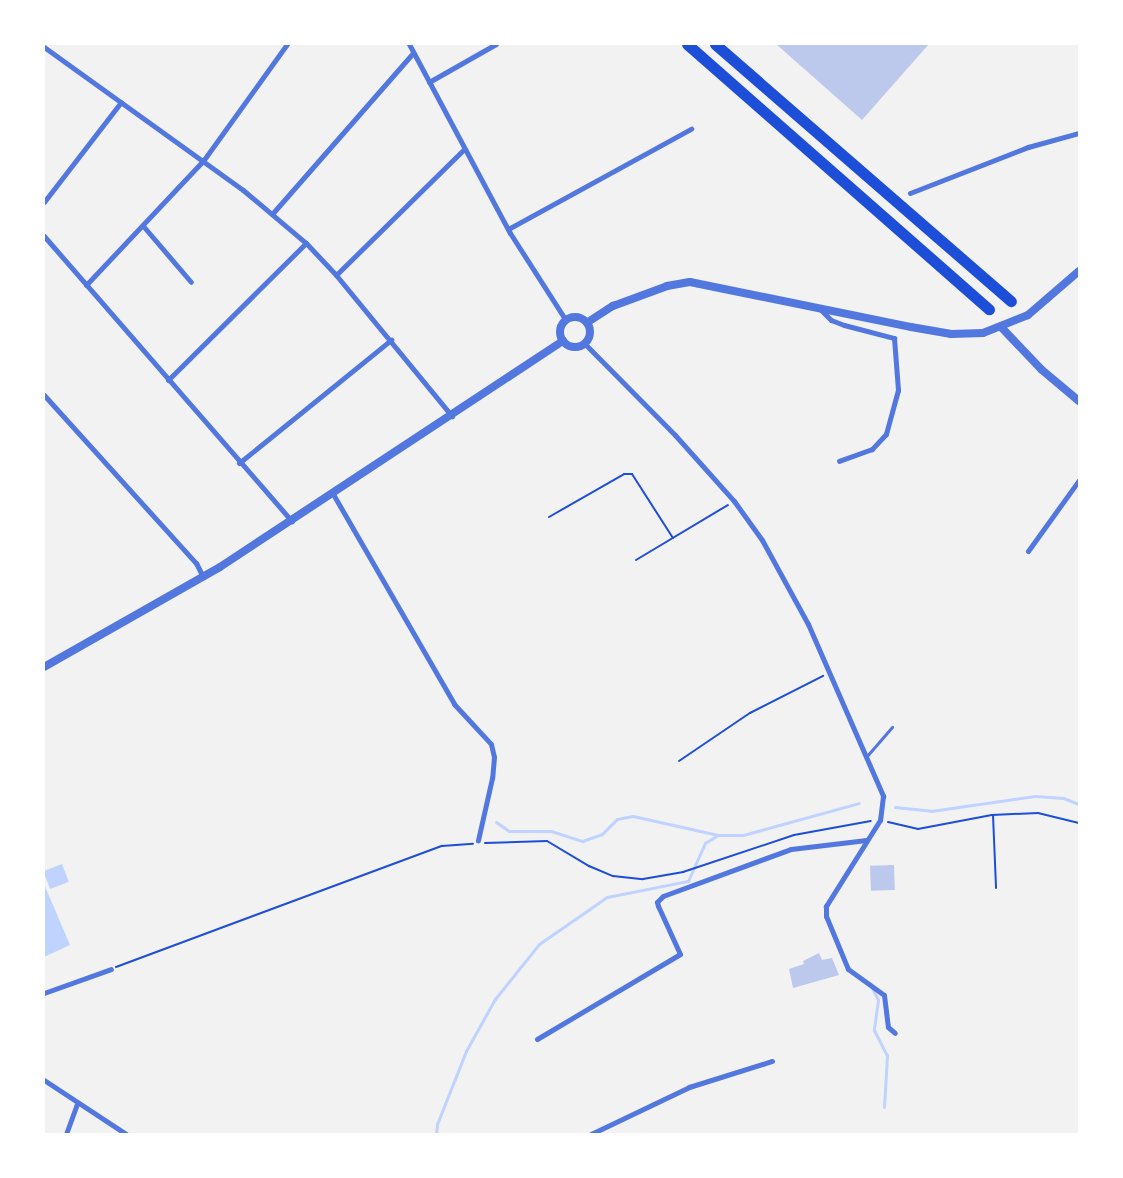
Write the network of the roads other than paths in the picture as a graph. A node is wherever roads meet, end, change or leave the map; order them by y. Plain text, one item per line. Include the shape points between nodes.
1 (287, 44) edge
2 (409, 44) edge
3 (496, 44) edge
4 (687, 44) edge
5 (716, 44) edge
6 (44, 47) edge
7 (413, 53) junction
8 (429, 82) junction
9 (121, 102) junction
10 (691, 129) dead end
11 (1079, 133) edge
12 (464, 149) junction
13 (204, 161) junction
14 (910, 193) dead end
15 (44, 202) edge
16 (272, 214) junction
17 (144, 227) junction
18 (508, 229) junction
19 (44, 236) edge
20 (306, 243) junction
21 (1079, 271) edge
22 (336, 275) junction
23 (191, 282) dead end
24 (86, 284) junction
25 (1012, 301) dead end
26 (818, 307) junction
27 (989, 309) dead end
28 (566, 319) junction
29 (588, 322) junction
30 (1001, 327) junction
31 (391, 340) junction
32 (563, 341) junction
33 (585, 344) junction
34 (168, 380) junction
35 (44, 395) edge
36 (1079, 401) edge
37 (452, 416) junction
38 (839, 461) dead end
39 (239, 463) junction
40 (1079, 480) edge
41 (333, 494) junction
42 (292, 522) junction
43 (1028, 551) dead end
44 (203, 577) junction
45 (44, 667) edge
46 (892, 727) dead end
47 (866, 757) junction
48 (478, 840) dead end
49 (866, 840) junction
50 (111, 969) road end
51 (44, 993) edge
52 (895, 1033) dead end
53 (538, 1039) dead end
54 (772, 1061) dead end
55 (44, 1080) edge
56 (77, 1103) junction
57 (66, 1134) edge
58 (126, 1134) edge
59 (591, 1134) edge

1 - 13 street
2 - 7 street
3 - 8 street
4 - 27 highway
5 - 25 highway
6 - 9 street
7 - 8 street
7 - 16 street
8 - 12 street
9 - 13 street
9 - 15 street
10 - 18 street
11 - 14 street via 1028,146
12 - 18 street
12 - 22 street
13 - 16 street
13 - 17 street
16 - 20 street
17 - 23 street
17 - 24 street
18 - 28 street
19 - 24 street
20 - 22 street
20 - 34 street
21 - 30 street via 1040,307
22 - 31 street
24 - 34 street
26 - 29 street via 690,282 667,286 613,306
26 - 30 street via 951,334 983,333
26 - 38 street via 831,320 894,338 898,390 886,434 872,449
28 - 29 street via 577,316
28 - 32 street via 560,328
29 - 33 street via 590,336
30 - 36 street via 1042,370
31 - 37 street
31 - 39 street
32 - 33 street via 572,347
32 - 37 street
33 - 47 street via 675,435 734,502 769,552 808,624
34 - 39 street
35 - 44 street via 196,563
37 - 41 street
39 - 42 street
40 - 43 street
41 - 42 street
41 - 48 street via 454,704 491,744 492,778
42 - 44 street
44 - 45 street
46 - 47 lane
47 - 49 street via 883,796 880,820
49 - 52 street via 826,906 826,916 848,969 884,995 888,1027
49 - 53 street via 791,849 663,896 658,906 681,950 680,954
50 - 51 street
54 - 59 street via 689,1087
55 - 56 street
56 - 57 street
56 - 58 street

